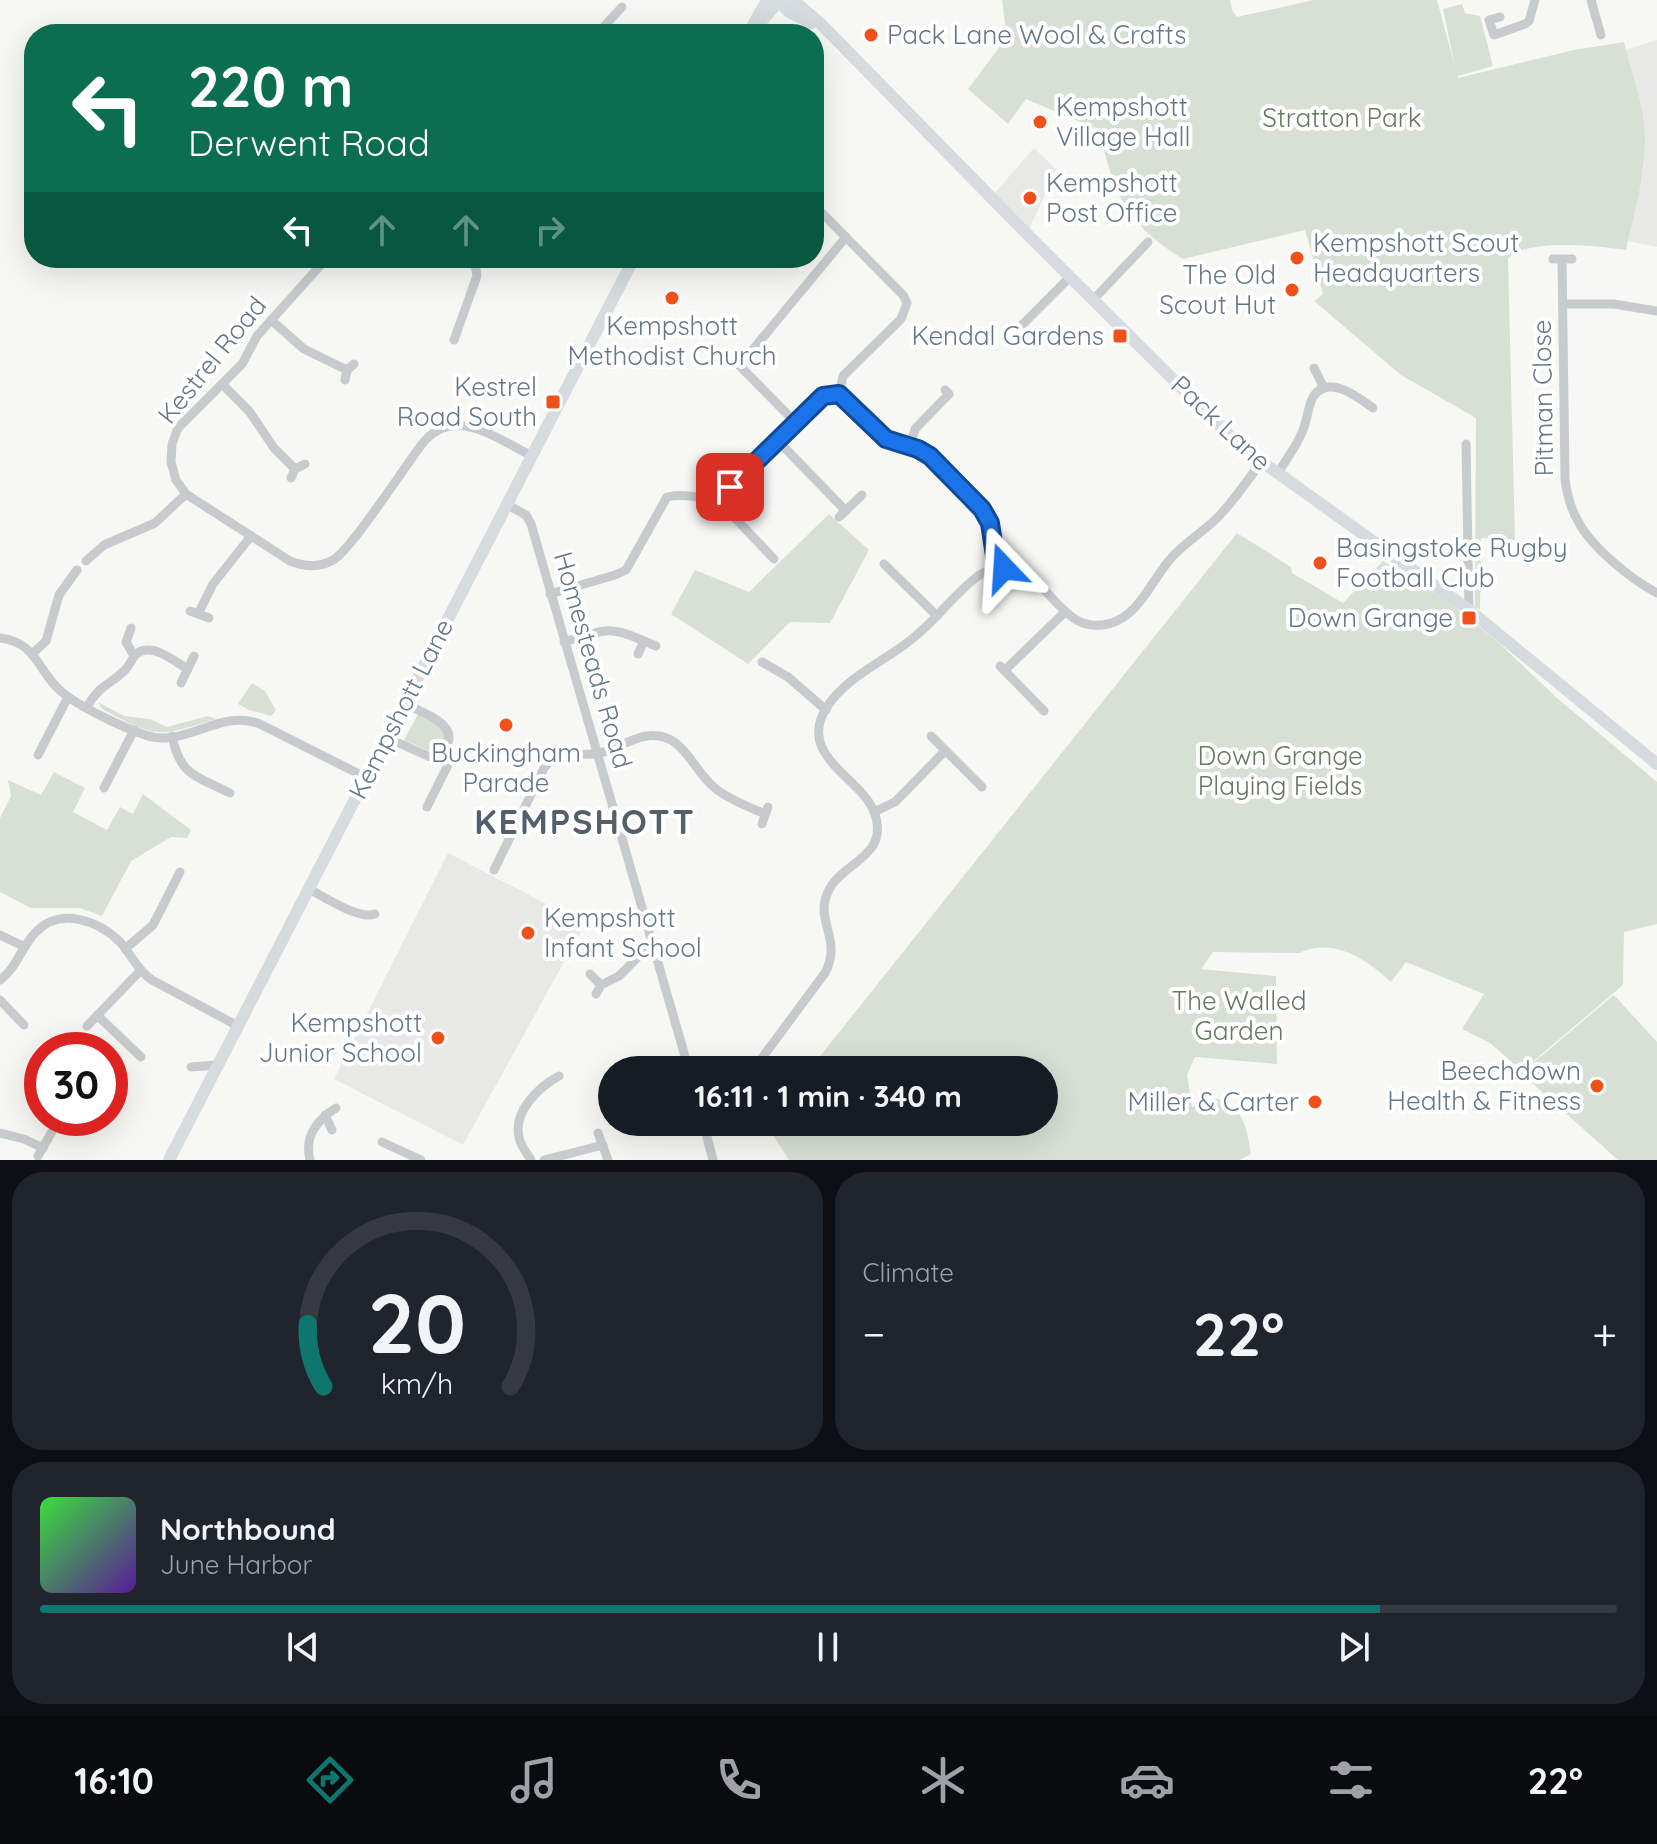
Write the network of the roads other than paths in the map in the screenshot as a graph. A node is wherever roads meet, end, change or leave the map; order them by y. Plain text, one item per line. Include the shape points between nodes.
1 (776, 0) edge
2 (793, 0) edge
3 (1535, 0) edge
4 (1591, 0) edge
5 (622, 7) dead end
6 (1500, 17) dead end
7 (606, 24) edge
8 (753, 24) edge
9 (811, 24) edge
10 (821, 24) edge
11 (824, 29) edge
12 (824, 31) edge
13 (827, 33) junction
14 (1601, 35) dead end
15 (824, 215) edge
16 (846, 237) junction
17 (1148, 242) dead end
18 (1562, 259) dead end
19 (824, 264) edge
20 (318, 268) edge
21 (476, 268) edge
22 (629, 268) edge
23 (820, 268) edge
24 (1070, 277) junction
25 (1093, 300) junction
26 (1563, 304) junction
27 (1657, 311) edge
28 (271, 320) junction
29 (1009, 338) dead end
30 (453, 342) dead end
31 (728, 354) dead end
32 (740, 365) junction
33 (1314, 368) dead end
34 (349, 371) dead end
35 (222, 384) junction
36 (1324, 388) junction
37 (945, 390) dead end
38 (839, 394) junction
39 (1381, 399) dead end
40 (796, 423) junction
41 (778, 441) junction
42 (1466, 444) dead end
43 (910, 447) junction
44 (532, 456) junction
45 (1261, 463) junction
46 (297, 470) dead end
47 (1277, 474) junction
48 (186, 494) junction
49 (862, 495) dead end
50 (715, 497) junction
51 (506, 504) junction
52 (251, 536) junction
53 (774, 559) dead end
54 (86, 561) dead end
55 (884, 563) dead end
56 (997, 569) junction
57 (77, 570) dead end
58 (1657, 593) edge
59 (550, 594) junction
60 (1469, 610) junction
61 (1065, 612) junction
62 (199, 614) dead end
63 (937, 616) junction
64 (131, 628) dead end
65 (0, 638) edge
66 (644, 641) junction
67 (564, 642) junction
68 (656, 646) dead end
69 (33, 653) junction
70 (638, 654) dead end
71 (134, 656) junction
72 (194, 656) dead end
73 (766, 667) dead end
74 (188, 669) junction
75 (181, 683) dead end
76 (68, 697) junction
77 (403, 703) junction
78 (87, 707) junction
79 (826, 710) junction
80 (1044, 711) dead end
81 (134, 730) junction
82 (172, 736) junction
83 (931, 736) dead end
84 (392, 740) dead end
85 (446, 747) junction
86 (945, 751) junction
87 (597, 754) junction
88 (38, 755) dead end
89 (1656, 759) edge
90 (365, 777) junction
91 (976, 784) dead end
92 (218, 787) junction
93 (104, 788) dead end
94 (230, 793) dead end
95 (213, 797) dead end
96 (427, 807) dead end
97 (874, 812) junction
98 (765, 815) dead end
99 (494, 870) dead end
100 (180, 872) dead end
101 (309, 889) junction
102 (375, 914) dead end
103 (0, 935) edge
104 (652, 946) junction
105 (25, 947) junction
106 (125, 949) junction
107 (140, 971) junction
108 (590, 974) dead end
109 (0, 980) edge
110 (0, 1000) edge
111 (27, 1009) dead end
112 (97, 1015) junction
113 (87, 1026) dead end
114 (238, 1026) junction
115 (115, 1032) edge
116 (128, 1045) edge
117 (685, 1056) edge
118 (763, 1056) edge
119 (141, 1057) dead end
120 (218, 1065) junction
121 (191, 1067) dead end
122 (542, 1069) dead end
123 (559, 1076) dead end
124 (547, 1082) junction
125 (336, 1108) dead end
126 (325, 1115) junction
127 (332, 1130) dead end
128 (0, 1133) edge
129 (49, 1136) edge
130 (599, 1136) edge
131 (707, 1136) edge
132 (382, 1142) dead end
133 (603, 1145) junction
134 (410, 1158) edge
135 (169, 1160) edge
136 (310, 1160) edge
137 (421, 1160) edge
138 (531, 1160) edge
139 (544, 1160) edge
140 (608, 1160) edge
141 (713, 1160) edge

1 - 8 street
1 - 9 street, Pack Lane
2 - 10 street, Pack Lane
3 - 6 street via 1529,21 1494,35 1489,20
4 - 14 street
5 - 7 street
11 - 13 street, Pack Lane
12 - 13 street, Pack Lane
13 - 24 street, Pack Lane
15 - 16 street
16 - 19 street
16 - 38 street via 903,295 907,306 901,319 843,376
17 - 25 street
18 - 26 street, Pitman Close
20 - 28 street, Kestrel Road
21 - 30 street
22 - 44 street, Kempshott Lane
23 - 32 street
24 - 25 street, Pack Lane
24 - 29 street
25 - 45 street, Pack Lane
26 - 27 street
26 - 58 street, Pitman Close via 1569,499 1586,535
28 - 34 street via 304,349
28 - 35 street, Kestrel Road
31 - 32 street
32 - 40 street
33 - 36 street
35 - 46 street
35 - 48 street, Kestrel Road via 182,422 173,439 172,468
36 - 39 street via 1349,391 1372,411
36 - 47 street via 1313,397 1302,434
37 - 43 street via 949,394 915,429
38 - 40 street via 823,396
38 - 43 street via 882,436
40 - 41 street
41 - 49 street via 842,514
41 - 50 street
42 - 60 street
43 - 56 street via 930,456 987,514
44 - 51 street, Kempshott Lane
44 - 52 street via 472,426 448,426 427,438 336,558 303,565
45 - 47 street, Pack Lane
45 - 61 street via 1123,618 1091,625
47 - 60 street, Pack Lane
48 - 52 street
48 - 54 street via 155,523 97,549
50 - 53 street
50 - 59 street via 667,497 626,570
51 - 59 street, Homesteads Road via 530,520
51 - 77 street, Kempshott Lane
52 - 62 street via 213,584
55 - 63 street
56 - 61 street via 1028,576
56 - 63 street via 978,576
57 - 69 street via 59,595 46,641
59 - 67 street, Homesteads Road
60 - 89 street, Pack Lane via 1624,739
61 - 80 street via 1003,668
63 - 79 street via 845,688
64 - 71 street via 126,642
65 - 69 street
66 - 67 street via 608,630
66 - 68 street
66 - 70 street
67 - 87 street, Homesteads Road
69 - 76 street
71 - 74 street via 151,650
71 - 78 street
72 - 74 street
73 - 79 street via 788,677
74 - 75 street
76 - 78 street
76 - 88 street
77 - 85 street via 444,725 450,735
77 - 90 street, Kempshott Lane
78 - 81 street
79 - 97 street via 824,752
81 - 82 street via 155,738
81 - 93 street
82 - 90 street via 229,719 249,720
82 - 92 street via 183,767
83 - 86 street
84 - 85 street via 427,757
85 - 96 street via 455,751
86 - 91 street
86 - 97 street via 895,802
87 - 98 street via 646,736 672,740 717,789
87 - 99 street via 553,757
87 - 104 street, Homesteads Road
90 - 101 street, Kempshott Lane
92 - 94 street
92 - 95 street
97 - 118 street via 870,850 826,896 829,967
100 - 106 street via 151,928
101 - 102 street via 361,915
101 - 114 street, Kempshott Lane
103 - 105 street
104 - 108 street via 599,989
104 - 117 street, Homesteads Road
105 - 106 street via 45,925 70,918 101,929
105 - 109 street
106 - 107 street
107 - 112 street
107 - 114 street
110 - 111 street via 21,1022
112 - 113 street
112 - 115 street
114 - 120 street, Kempshott Lane
116 - 119 street
120 - 121 street
120 - 135 street, Kempshott Lane
122 - 124 street
123 - 124 street
124 - 138 street via 526,1107 519,1127
125 - 126 street
126 - 127 street
126 - 136 street via 309,1140
128 - 129 street via 24,1139 40,1152
130 - 133 street
131 - 141 street
132 - 134 street
133 - 139 street
133 - 140 street
134 - 137 street

